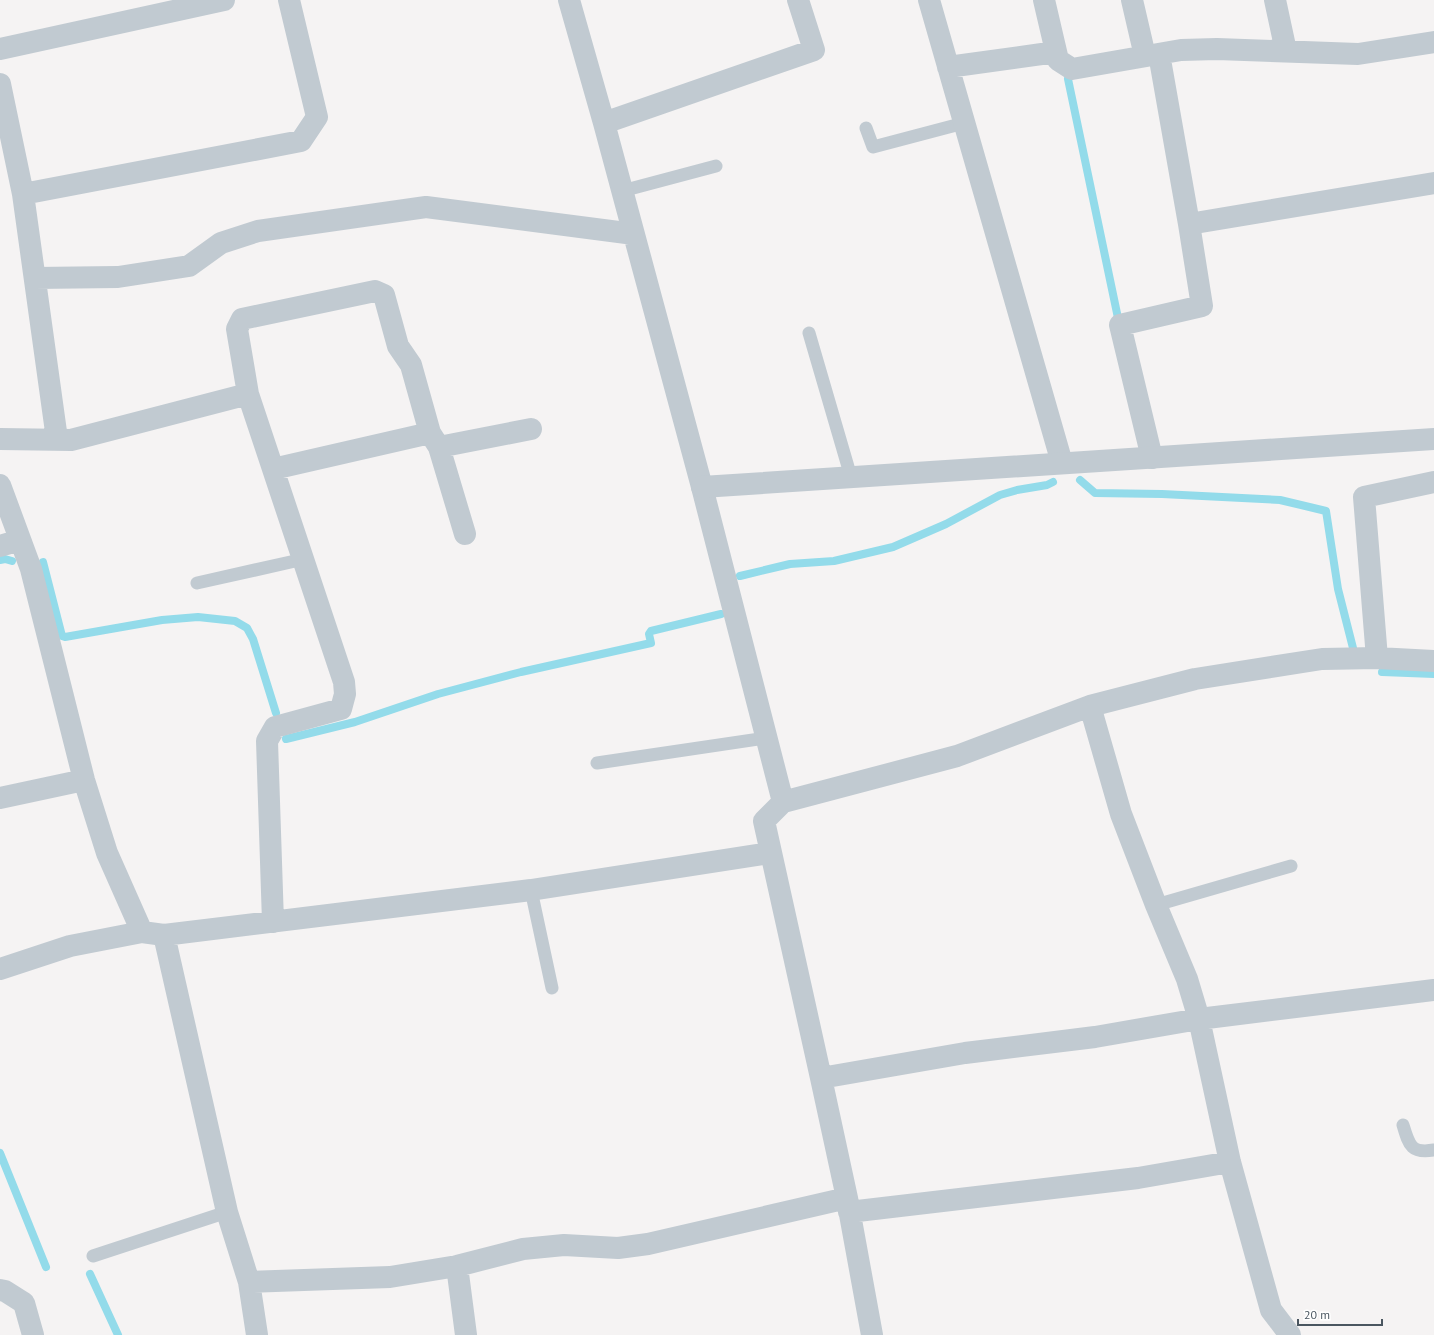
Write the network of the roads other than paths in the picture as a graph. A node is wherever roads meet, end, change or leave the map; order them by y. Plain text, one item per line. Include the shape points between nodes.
1 (224, 0) edge
2 (289, 0) edge
3 (569, 0) edge
4 (798, 0) edge
5 (929, 0) edge
6 (1044, 0) edge
7 (1132, 0) edge
8 (1275, 0) edge
9 (1434, 42) edge
10 (0, 49) edge
11 (1286, 51) junction
12 (1056, 52) junction
13 (1152, 55) junction
14 (948, 67) junction
15 (0, 84) edge
16 (604, 123) junction
17 (964, 123) junction
18 (866, 128) dead end
19 (716, 166) dead end
20 (1434, 183) edge
21 (622, 191) junction
22 (23, 194) junction
23 (1189, 224) junction
24 (634, 234) junction
25 (35, 278) junction
26 (809, 333) dead end
27 (248, 394) junction
28 (531, 429) dead end
29 (0, 439) edge
30 (57, 439) junction
31 (1434, 439) edge
32 (435, 440) junction
33 (1152, 458) junction
34 (1062, 464) junction
35 (273, 469) junction
36 (851, 477) junction
37 (1434, 482) edge
38 (0, 485) edge
39 (702, 487) junction
40 (466, 534) dead end
41 (20, 540) junction
42 (0, 546) edge
43 (304, 559) junction
44 (197, 583) dead end
45 (1377, 658) junction
46 (1434, 661) edge
47 (1090, 706) junction
48 (766, 738) junction
49 (597, 763) dead end
50 (84, 780) junction
51 (0, 798) edge
52 (783, 802) junction
53 (770, 853) junction
54 (1291, 866) dead end
55 (531, 890) junction
56 (1156, 905) junction
57 (273, 922) junction
58 (142, 932) junction
59 (164, 935) junction
60 (0, 969) edge
61 (552, 988) dead end
62 (1434, 990) edge
63 (1199, 1019) junction
64 (822, 1078) junction
65 (1403, 1126) dead end
66 (1434, 1150) edge
67 (1230, 1162) junction
68 (848, 1205) junction
69 (227, 1212) junction
70 (93, 1256) dead end
71 (457, 1266) junction
72 (249, 1282) junction
73 (0, 1290) edge
74 (33, 1335) edge
75 (257, 1335) edge
76 (466, 1335) edge
77 (872, 1335) edge
78 (1290, 1335) edge

1 - 10 street
2 - 22 street via 317,117 302,141
3 - 16 street
4 - 16 street via 814,50
5 - 14 street
6 - 12 street
7 - 13 street
8 - 11 street
9 - 11 street via 1358,54
11 - 13 street via 1181,50
12 - 13 street via 1058,60 1072,69
12 - 14 street
13 - 23 street
14 - 17 street
15 - 22 street
16 - 21 street
17 - 18 lane via 873,147
17 - 34 street
19 - 21 lane
20 - 23 street
21 - 24 street
22 - 25 street
23 - 33 street via 1202,306 1120,325
24 - 25 street via 426,208 258,231 221,243 189,266 118,277
24 - 39 street
25 - 30 street
26 - 36 lane
27 - 30 street via 71,440
27 - 32 street via 237,329 242,319 375,291 384,295 398,346 411,365
27 - 35 street
28 - 32 street
29 - 30 street
31 - 33 street
32 - 35 street
32 - 40 street
33 - 34 street
34 - 36 street
35 - 43 street
36 - 39 street
37 - 45 street via 1364,497
38 - 41 street
39 - 48 street
41 - 42 street
41 - 50 street via 31,569
43 - 44 lane
43 - 57 street via 344,682 345,694 341,709 275,727 267,741
45 - 46 street
45 - 47 street via 1322,659 1195,679
47 - 52 street via 957,756
47 - 56 street via 1121,814
48 - 49 lane
48 - 52 street
50 - 51 street
50 - 58 street via 107,853
52 - 53 street via 764,821
53 - 55 street
53 - 64 street
54 - 56 lane
55 - 57 street
55 - 61 lane
56 - 63 street via 1187,979
57 - 59 street
58 - 59 street
58 - 60 street via 70,946
59 - 69 street
62 - 63 street
63 - 64 street via 1095,1037 965,1053
63 - 67 street
64 - 68 street
65 - 66 lane via 1408,1144 1414,1149
67 - 68 street via 1138,1178
67 - 78 street via 1271,1310
68 - 71 street via 648,1244 618,1248 564,1245 522,1250
68 - 77 street
69 - 70 lane
69 - 72 street
71 - 72 street via 390,1278
71 - 76 street
72 - 75 street
73 - 74 street via 5,1290 24,1303

